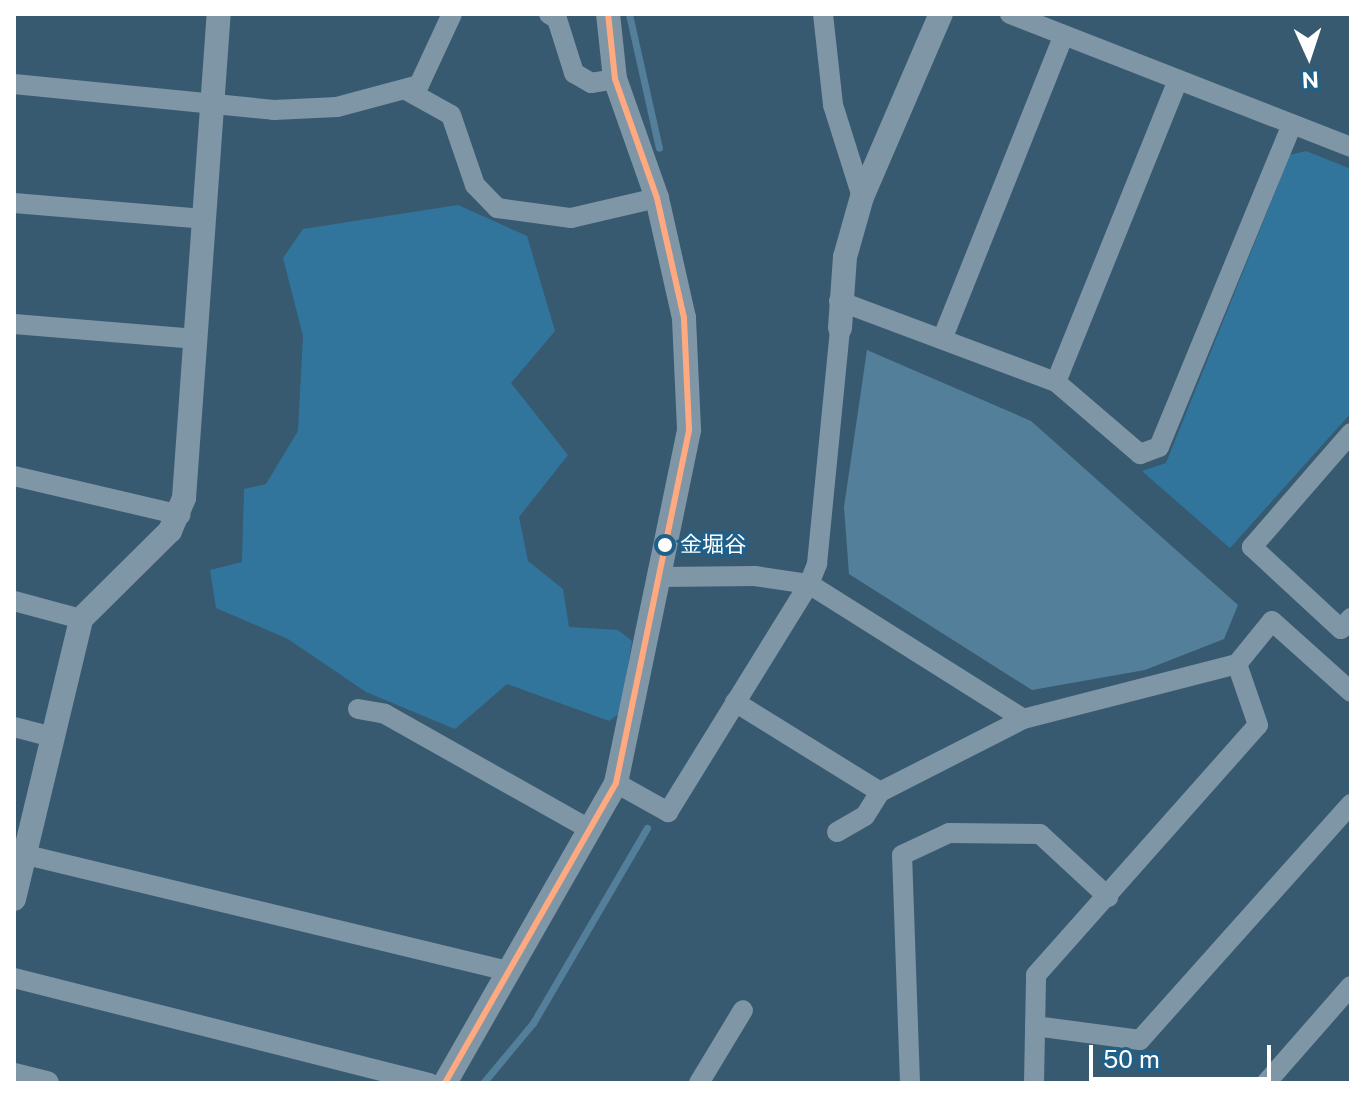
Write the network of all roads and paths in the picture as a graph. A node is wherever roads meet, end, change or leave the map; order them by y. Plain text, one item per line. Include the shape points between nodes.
1 (219, 14) edge
2 (452, 14) edge
3 (549, 14) edge
4 (608, 14) edge
5 (823, 14) edge
6 (941, 14) edge
7 (1010, 14) edge
8 (1064, 35) junction
9 (615, 79) junction
10 (1178, 80) junction
11 (14, 84) edge
12 (406, 90) junction
13 (213, 104) junction
14 (1292, 124) junction
15 (1351, 147) edge
16 (862, 197) junction
17 (657, 198) junction
18 (14, 203) edge
19 (203, 219) junction
20 (839, 301) junction
21 (14, 324) edge
22 (840, 328) joint
23 (943, 337) junction
24 (196, 339) junction
25 (1056, 382) junction
26 (1351, 433) edge
27 (14, 476) edge
28 (180, 515) junction
29 (662, 577) junction
30 (809, 584) junction
31 (14, 601) edge
32 (1351, 618) edge
33 (81, 619) junction
34 (1237, 664) junction
35 (1351, 692) edge
36 (735, 702) junction
37 (358, 709) dead end
38 (1023, 719) junction
39 (14, 727) edge
40 (53, 737) junction
41 (616, 783) junction
42 (880, 792) junction
43 (1351, 804) edge
44 (589, 829) junction
45 (837, 832) dead end
46 (19, 853) edge
47 (1108, 897) junction
48 (14, 899) edge
49 (508, 971) junction
50 (14, 978) edge
51 (1351, 986) edge
52 (743, 1010) dead end
53 (1035, 1026) junction
54 (14, 1075) edge
55 (47, 1083) edge
56 (430, 1083) edge
57 (445, 1083) edge
58 (699, 1083) edge
59 (910, 1083) edge
60 (1034, 1083) edge
61 (1266, 1083) edge

1 - 13 street
2 - 12 street via 419,85
3 - 9 street via 557,19 574,73 591,83
4 - 9 street
5 - 16 street via 833,105
6 - 16 street
7 - 8 street
8 - 10 street
8 - 23 street
9 - 17 street
10 - 14 street
10 - 25 street
11 - 13 street
12 - 13 street via 295,111
12 - 17 street via 451,115 475,185 497,208 571,218
13 - 19 street
14 - 15 street
14 - 25 street via 1159,447 1140,454
16 - 20 street
17 - 29 street via 690,371 689,429
18 - 19 street
19 - 24 street
20 - 22 street
20 - 23 street
21 - 24 street
22 - 30 street via 817,564
23 - 25 street
24 - 28 street
26 - 32 street via 1252,547 1341,629
27 - 28 street
28 - 33 street
29 - 30 street via 755,576
29 - 41 street
30 - 36 street
30 - 38 street
31 - 33 street
33 - 40 street
34 - 35 street via 1272,621
34 - 38 street
34 - 47 street via 1258,725
36 - 41 street via 668,812
36 - 42 street
37 - 44 street via 385,714
38 - 42 street
39 - 40 street
40 - 46 street
41 - 44 street
42 - 45 street via 865,816
43 - 53 street via 1140,1040
44 - 49 street
46 - 48 street
46 - 49 street
47 - 53 street via 1036,975
47 - 59 street via 1040,834 949,833 902,855
49 - 57 street
50 - 56 street
51 - 61 street
52 - 58 street
53 - 60 street
54 - 55 street

